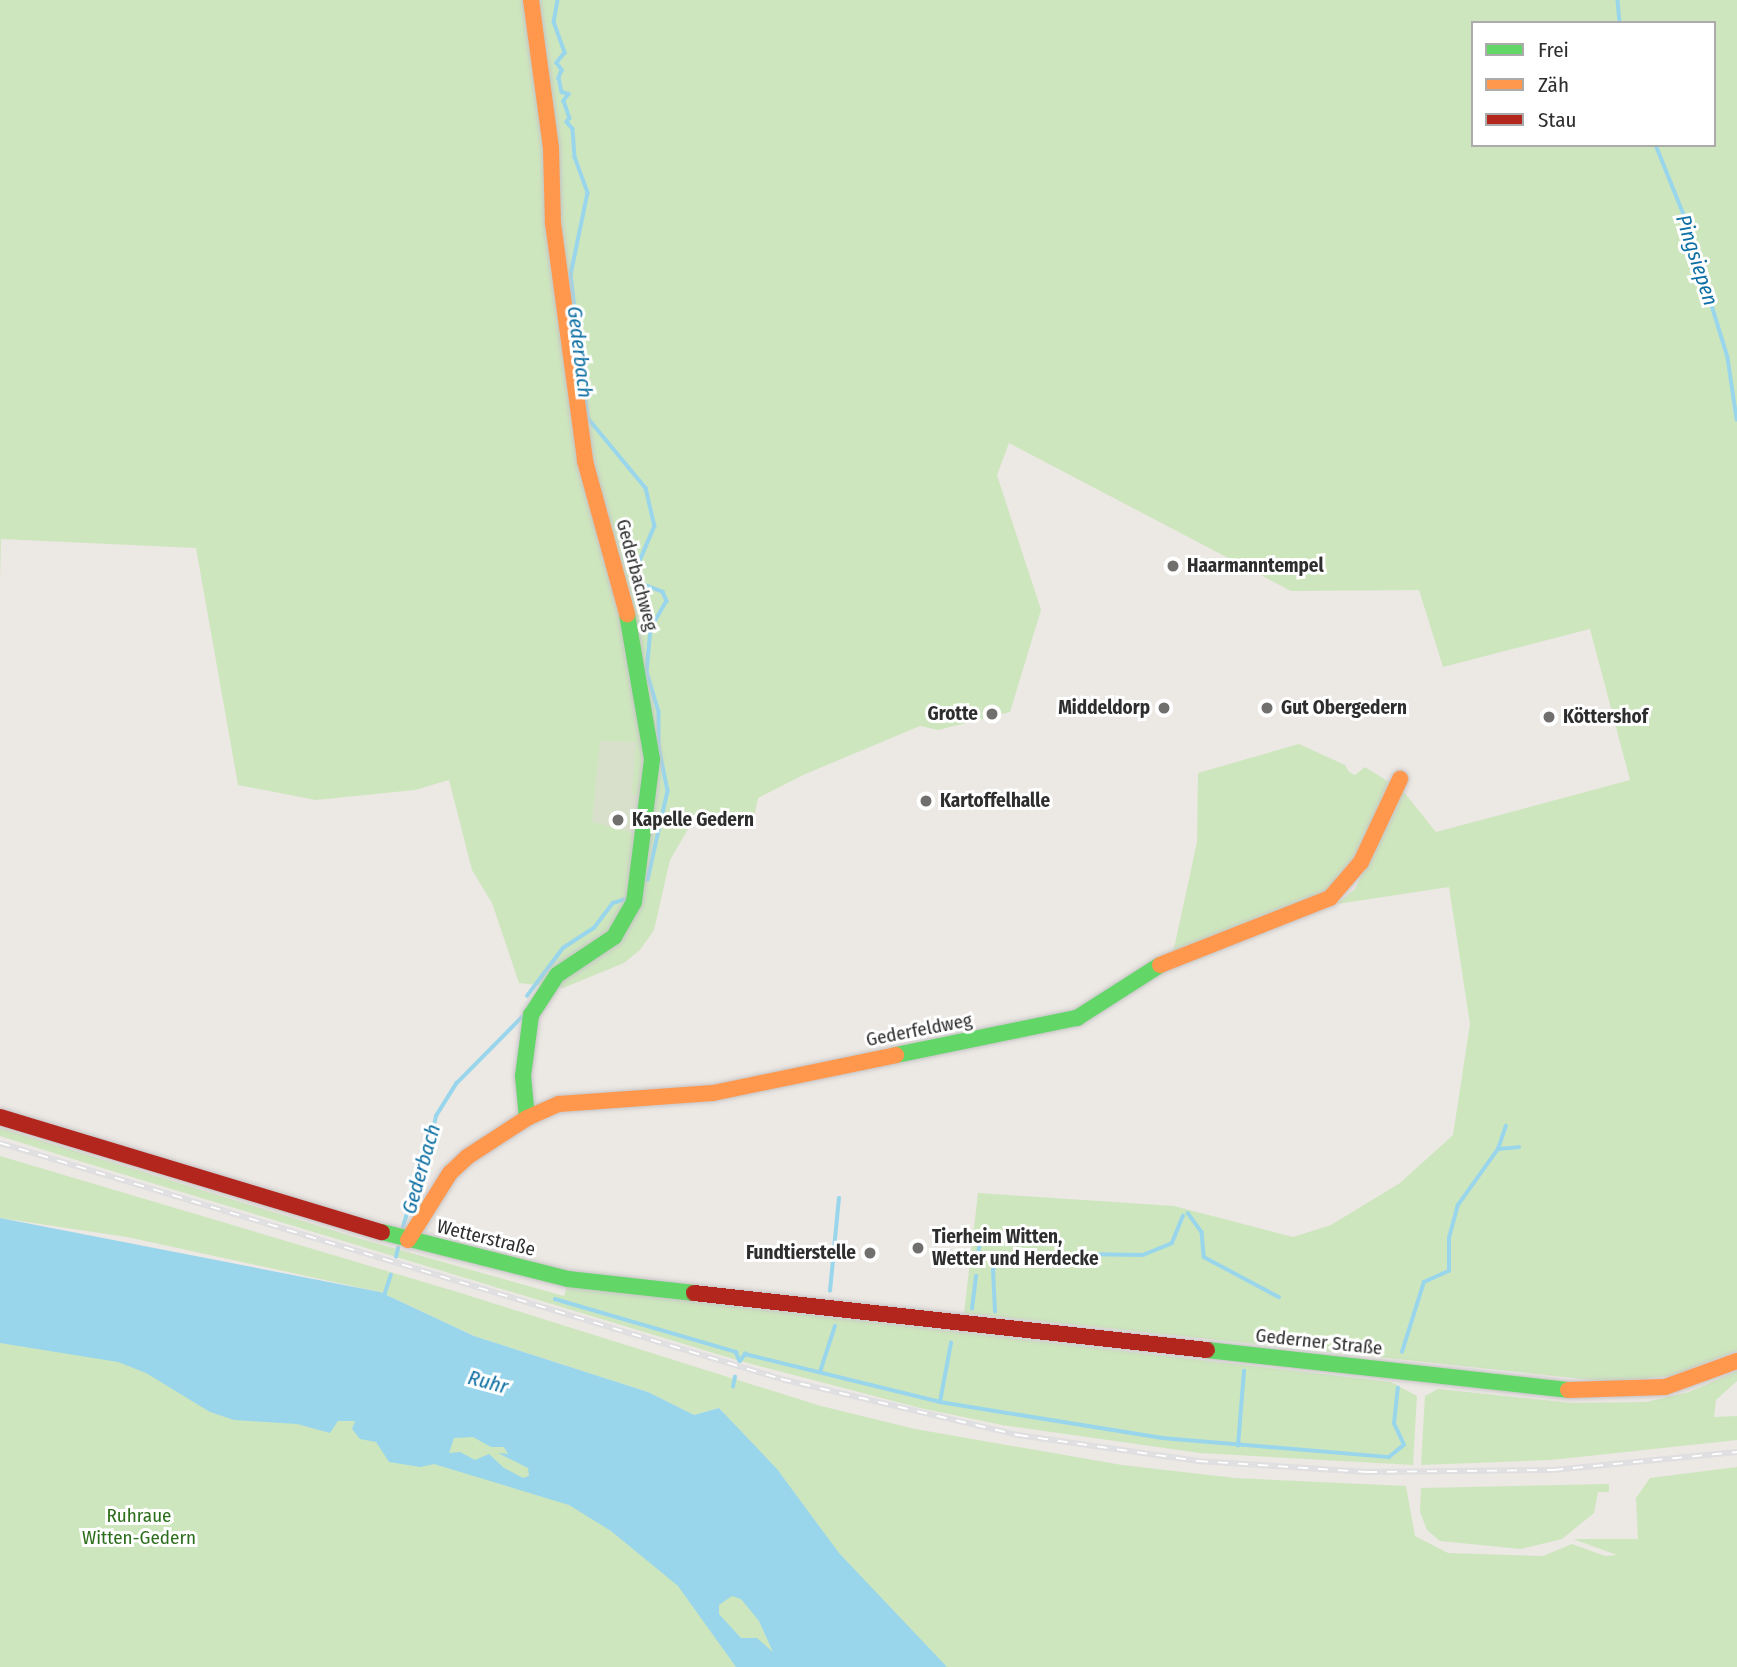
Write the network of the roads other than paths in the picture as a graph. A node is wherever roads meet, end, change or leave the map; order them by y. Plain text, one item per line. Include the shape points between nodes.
1 (531, 0) edge
2 (1400, 779) dead end
3 (0, 1118) edge
4 (527, 1118) junction
5 (408, 1240) junction
6 (893, 1313) joint
7 (1737, 1361) edge

1 - 4 street, Gederbachweg via 551,148 553,223 585,461 634,639 652,760 634,902 614,937 557,975 531,1015 523,1076
2 - 4 street, Gederfeldweg via 1361,862 1330,898 1151,969 1077,1018 713,1093 629,1102 569,1102
3 - 5 street, Wetterstraße
4 - 5 street, Gederfeldweg via 450,1173
5 - 6 street, Wetterstraße via 568,1279
6 - 7 street, Gederner Straße via 1585,1392 1646,1391

